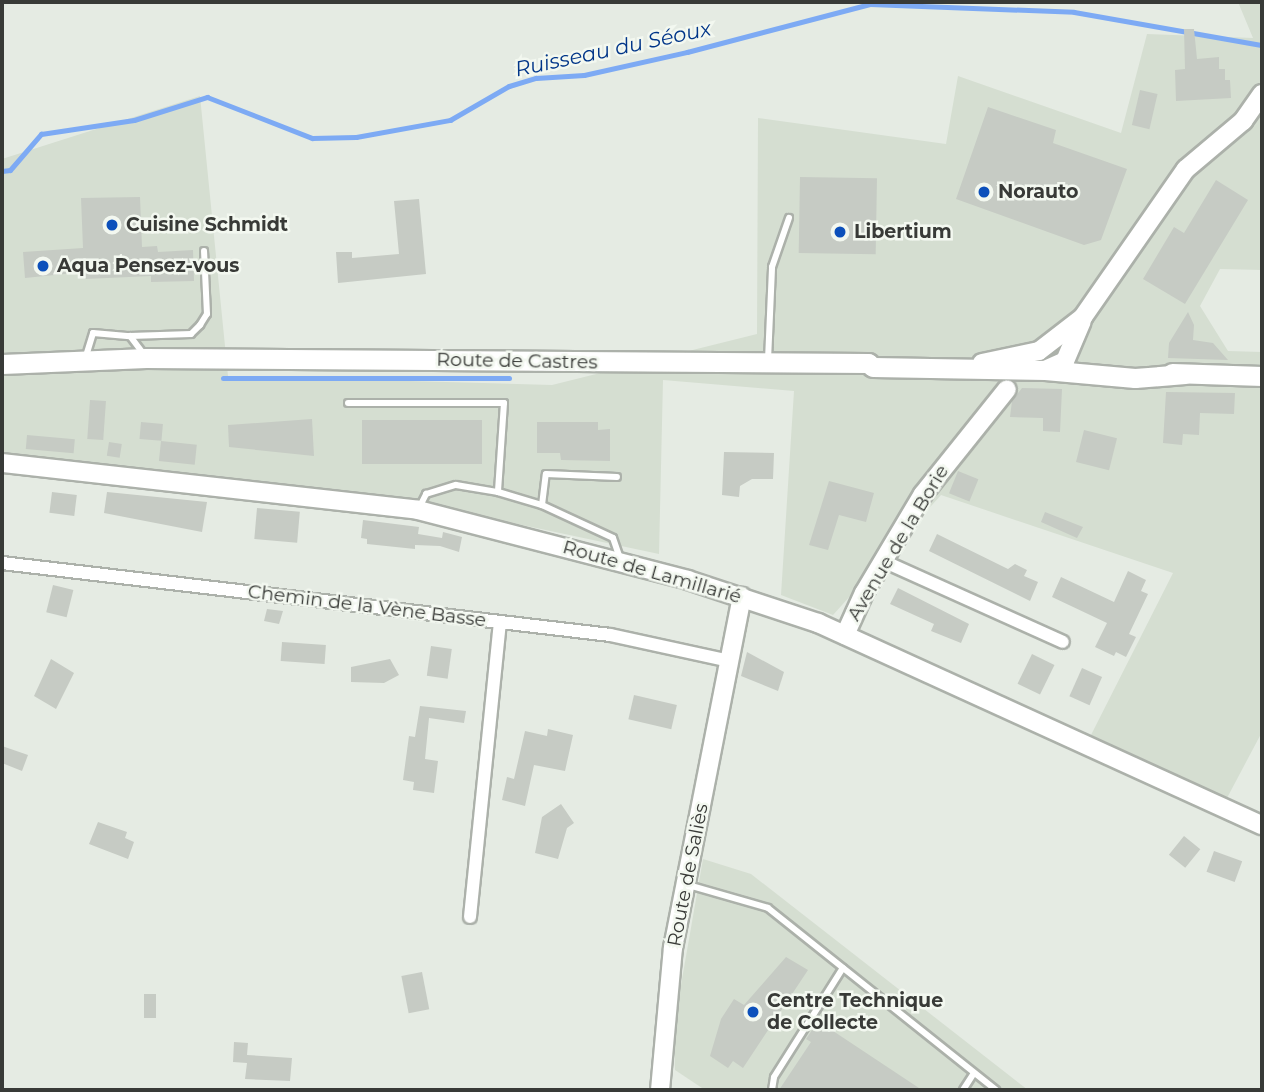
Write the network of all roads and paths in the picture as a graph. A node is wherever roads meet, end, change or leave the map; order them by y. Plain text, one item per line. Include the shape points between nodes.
1 (1262, 94) edge
2 (789, 218) dead end
3 (204, 251) dead end
4 (1083, 317) junction
5 (130, 336) junction
6 (146, 358) junction
7 (85, 360) junction
8 (221, 361) junction
9 (2, 364) edge
10 (768, 365) junction
11 (932, 369) junction
12 (1045, 370) junction
13 (2, 375) edge
14 (1262, 376) edge
15 (1007, 389) dead end
16 (348, 403) dead end
17 (2, 463) edge
18 (617, 477) dead end
19 (498, 492) junction
20 (542, 505) junction
21 (418, 510) junction
22 (621, 561) junction
23 (883, 561) junction
24 (2, 563) edge
25 (742, 597) junction
26 (500, 623) junction
27 (845, 635) junction
28 (1063, 642) dead end
29 (730, 661) junction
30 (1262, 824) edge
31 (686, 885) junction
32 (470, 917) dead end
33 (843, 968) junction
34 (974, 1073) junction
35 (660, 1090) edge
36 (772, 1090) edge
37 (963, 1090) edge
38 (996, 1090) edge

1 - 4 street via 1243,121 1186,169
2 - 10 lane via 772,267
3 - 5 lane via 207,314 200,326 191,334
4 - 11 street via 1039,351
4 - 12 street via 1065,361
5 - 6 lane
5 - 7 lane via 93,332
6 - 7 main road, Route de Castres
6 - 8 main road, Route de Castres
7 - 9 main road, Route de Castres
8 - 10 main road, Route de Castres
8 - 13 main road, Route de Castres
10 - 11 main road, Route de Castres via 868,363 873,367
11 - 12 main road, Route de Castres
12 - 14 main road, Route de Castres via 1135,378
15 - 23 street, Avenue de la Borie via 943,464
16 - 19 lane via 504,403
17 - 21 street, Route de Lamillarié
18 - 20 lane via 546,474
19 - 20 lane
19 - 21 lane via 456,485 426,494
20 - 22 lane via 612,538
21 - 22 street, Route de Lamillarié
22 - 25 street, Route de Lamillarié
23 - 27 street, Avenue de la Borie
23 - 28 street
24 - 26 street, Chemin de la Vène Basse
25 - 27 street, Route de Lamillarié
25 - 29 street, Route de Saliès
26 - 29 street, Chemin de la Vène Basse via 633,638
26 - 32 street
27 - 30 street, Route de Lamillarié
29 - 31 street, Route de Saliès
31 - 33 lane via 768,908
31 - 35 street, Route de Saliès via 666,999
33 - 34 lane
33 - 36 lane via 774,1077
34 - 37 lane
34 - 38 lane

